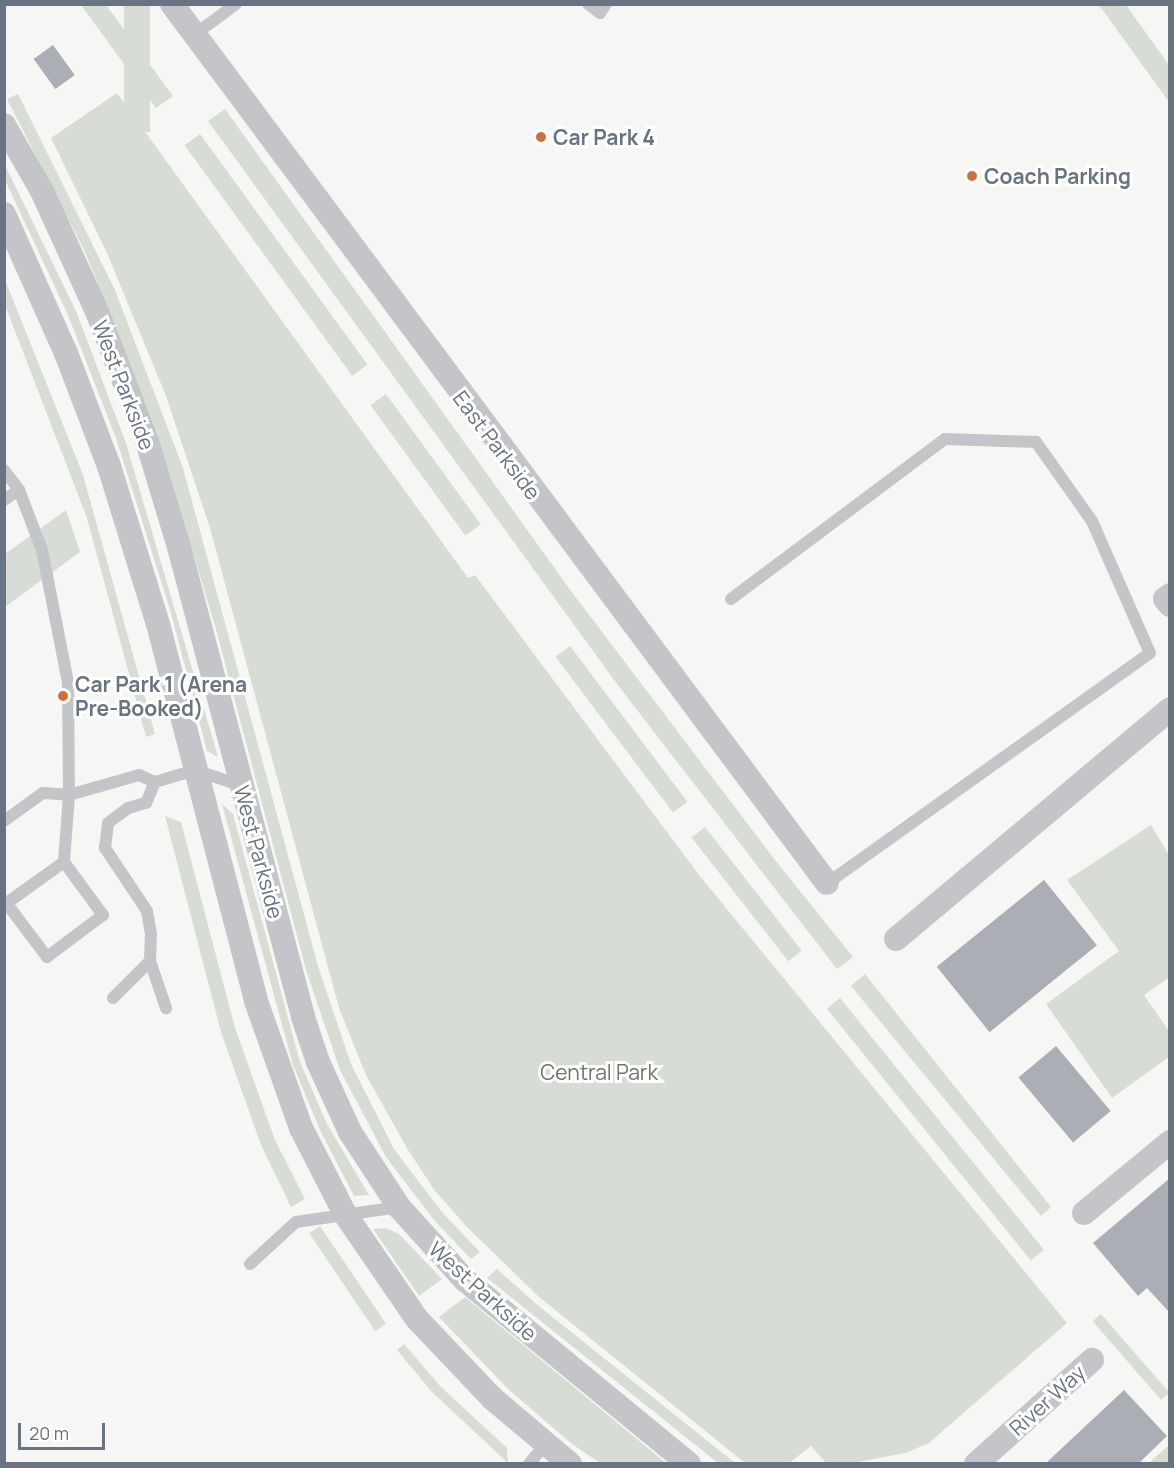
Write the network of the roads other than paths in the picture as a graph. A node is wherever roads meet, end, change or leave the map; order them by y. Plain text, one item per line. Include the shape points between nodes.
1 (172, 4) edge
2 (236, 4) edge
3 (588, 4) edge
4 (606, 4) edge
5 (194, 35) junction
6 (4, 125) edge
7 (4, 214) edge
8 (4, 470) edge
9 (19, 490) junction
10 (4, 500) edge
11 (731, 599) dead end
12 (1170, 709) edge
13 (195, 770) junction
14 (155, 782) junction
15 (242, 786) junction
16 (69, 795) junction
17 (4, 821) edge
18 (64, 862) junction
19 (827, 883) joint
20 (6, 904) edge
21 (896, 939) dead end
22 (150, 961) junction
23 (113, 998) dead end
24 (166, 1008) dead end
25 (1170, 1142) edge
26 (399, 1207) junction
27 (1084, 1213) dead end
28 (345, 1214) junction
29 (250, 1264) dead end
30 (1092, 1360) dead end
31 (546, 1443) junction
32 (529, 1464) edge
33 (570, 1464) edge
34 (689, 1464) edge
35 (976, 1464) edge

1 - 5 street, East Parkside
2 - 5 lane
3 - 4 lane via 600,13
5 - 19 street, East Parkside
6 - 15 street, West Parkside via 42,191 93,304 147,441
7 - 13 street, West Parkside via 62,342 109,466 158,624
8 - 9 lane
9 - 10 lane
9 - 16 lane via 42,550 68,683
11 - 19 lane via 945,439 1036,442 1092,521 1150,653
12 - 21 street
13 - 14 lane
13 - 15 lane
13 - 28 street, West Parkside via 277,1064 313,1155
14 - 16 lane via 138,775
14 - 22 lane via 146,803 128,808 108,823 105,848 147,911
15 - 26 street, West Parkside via 318,1062 350,1132
16 - 17 lane via 44,793
16 - 18 lane
18 - 20 lane
18 - 20 lane via 103,915 47,957
22 - 23 lane
22 - 24 lane
25 - 27 street
26 - 28 lane
26 - 34 street, West Parkside via 465,1280
28 - 29 lane via 297,1222
28 - 31 street, West Parkside via 417,1319 492,1398
30 - 35 street, River Way
31 - 32 lane
31 - 33 street, West Parkside

